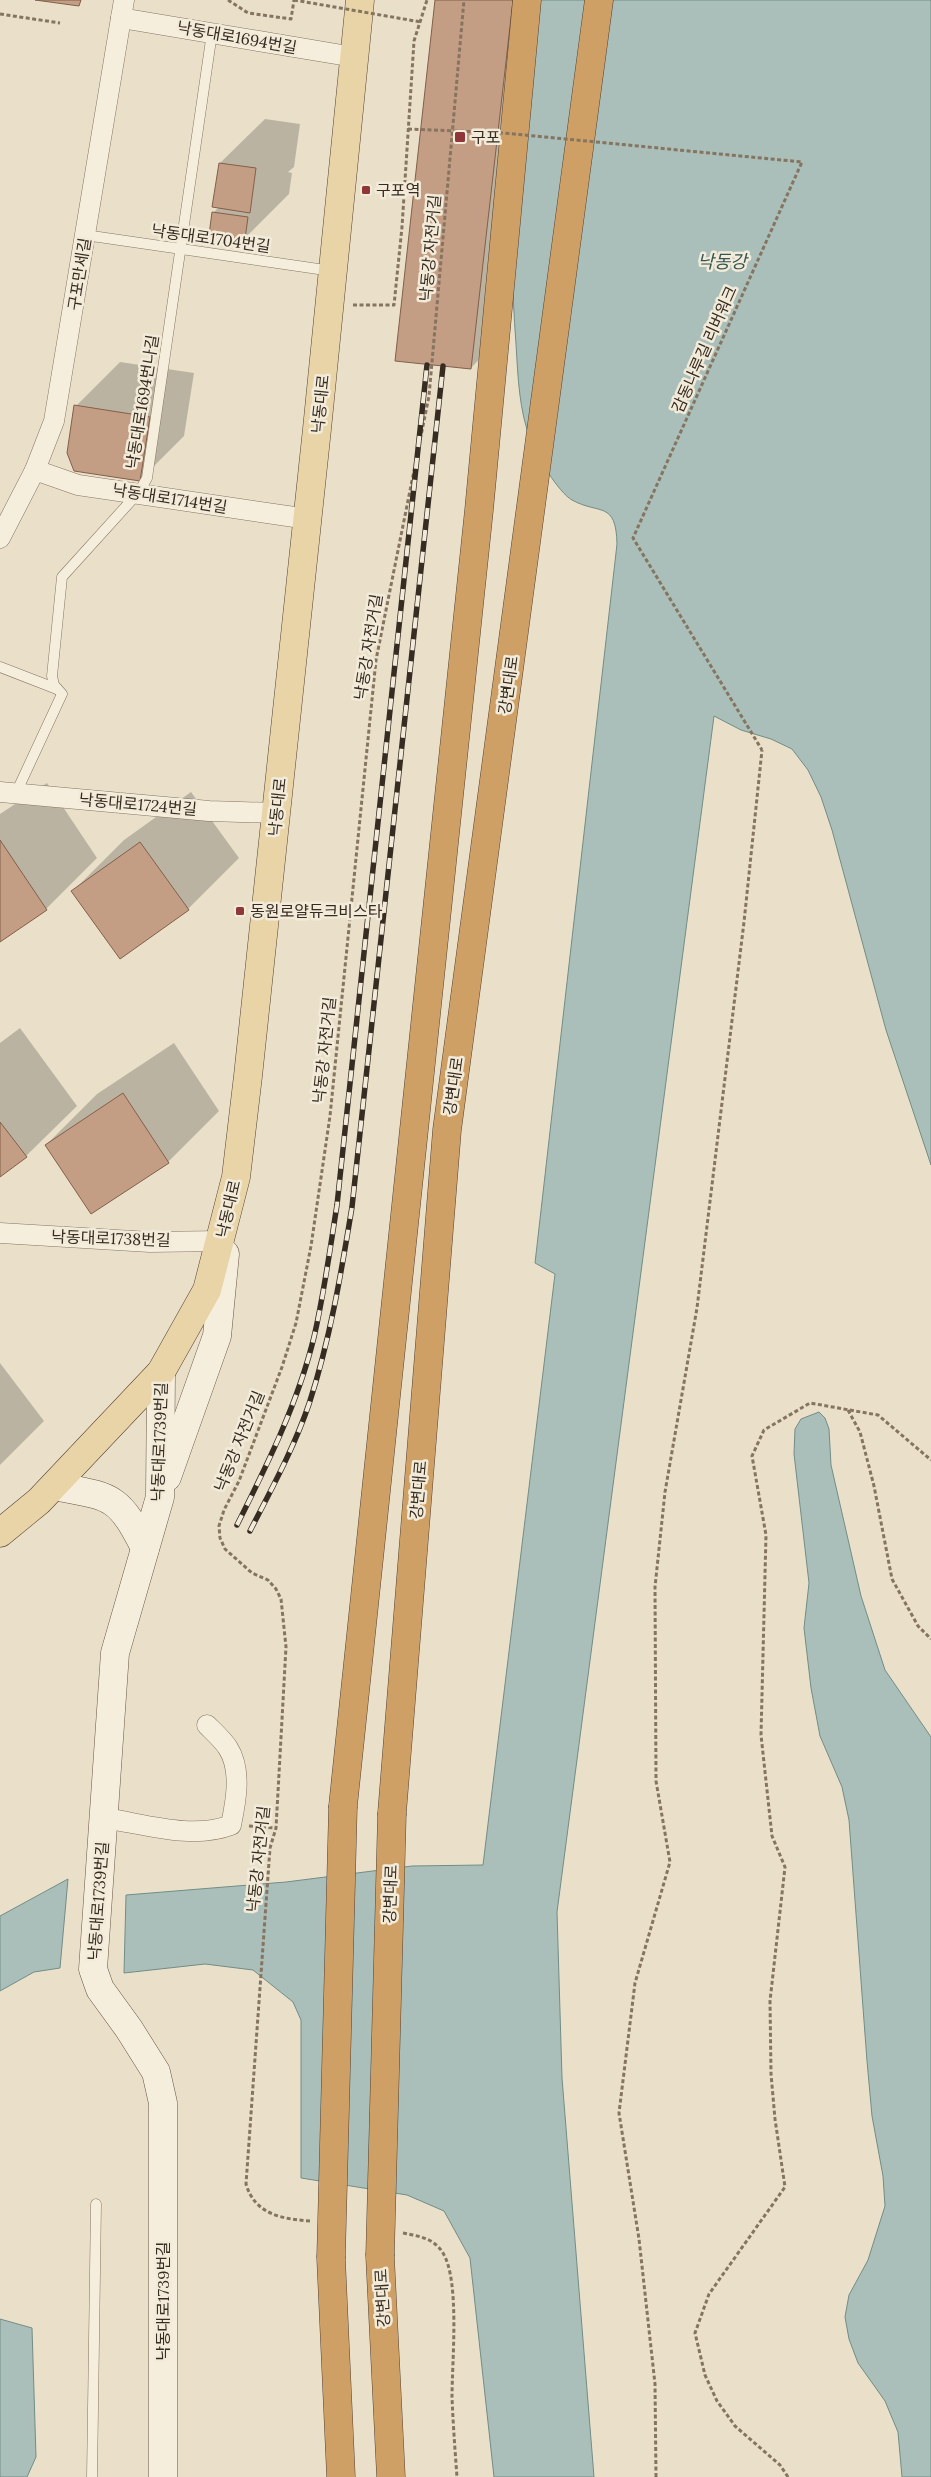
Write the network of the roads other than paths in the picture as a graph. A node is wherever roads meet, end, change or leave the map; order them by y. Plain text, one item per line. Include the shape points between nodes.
1 (360, 0) edge
2 (527, 0) edge
3 (599, 0) edge
4 (122, 9) edge
5 (212, 33) junction
6 (354, 57) junction
7 (85, 235) junction
8 (180, 249) junction
9 (333, 271) junction
10 (35, 470) junction
11 (139, 492) junction
12 (308, 519) junction
13 (0, 538) edge
14 (0, 667) edge
15 (57, 688) junction
16 (8, 793) edge
17 (276, 813) junction
18 (228, 1211) junction
19 (0, 1233) edge
20 (221, 1241) junction
21 (161, 1372) junction
22 (54, 1486) junction
23 (160, 1497) junction
24 (0, 1532) edge
25 (145, 1548) junction
26 (207, 1725) dead end
27 (104, 1818) junction
28 (96, 2204) dead end
29 (92, 2477) edge
30 (163, 2477) edge
31 (341, 2477) edge
32 (392, 2477) edge

1 - 6 main road, 낙동대로
2 - 31 highway, 강변대로, bridge via 479,510 343,1806 331,2258
3 - 32 highway, 강변대로, bridge via 447,1130 392,1813 380,2256
4 - 5 street, 낙동대로1694번길
4 - 7 street, 구포만세길
5 - 6 street, 낙동대로1694번길
5 - 8 lane, 낙동대로1694번나길
6 - 9 main road, 낙동대로
7 - 8 lane, 낙동대로1704번길
7 - 10 street, 구포만세길 via 54,421
8 - 9 lane, 낙동대로1704번길
8 - 11 lane, 낙동대로1694번나길 via 147,478
9 - 12 main road, 낙동대로
10 - 11 street, 낙동대로1714번길 via 78,484
10 - 13 street, 구포만세길
11 - 12 street, 낙동대로1714번길
11 - 15 lane, 낙동대로1694번나길 via 62,577 52,676
12 - 17 main road, 낙동대로
14 - 15 lane
15 - 16 lane, 낙동대로1694번나길 via 62,694
16 - 17 street, 낙동대로1724번길 via 209,811
17 - 18 main road, 낙동대로 via 239,1158
18 - 20 main road, 낙동대로
18 - 23 street via 217,1336
19 - 20 street, 낙동대로1738번길 via 150,1242
20 - 21 main road, 낙동대로 via 207,1290
21 - 22 main road, 낙동대로
21 - 23 street, 낙동대로1739번길
22 - 24 main road, 낙동대로
22 - 25 street via 99,1495 118,1504 130,1518
23 - 25 street, 낙동대로1739번길
25 - 27 street, 낙동대로1739번길 via 115,1653
26 - 27 street via 228,1748 235,1763 231,1825 196,1833
27 - 30 street, 낙동대로1739번길 via 93,1969 100,1989 156,2072 163,2103
28 - 29 lane

